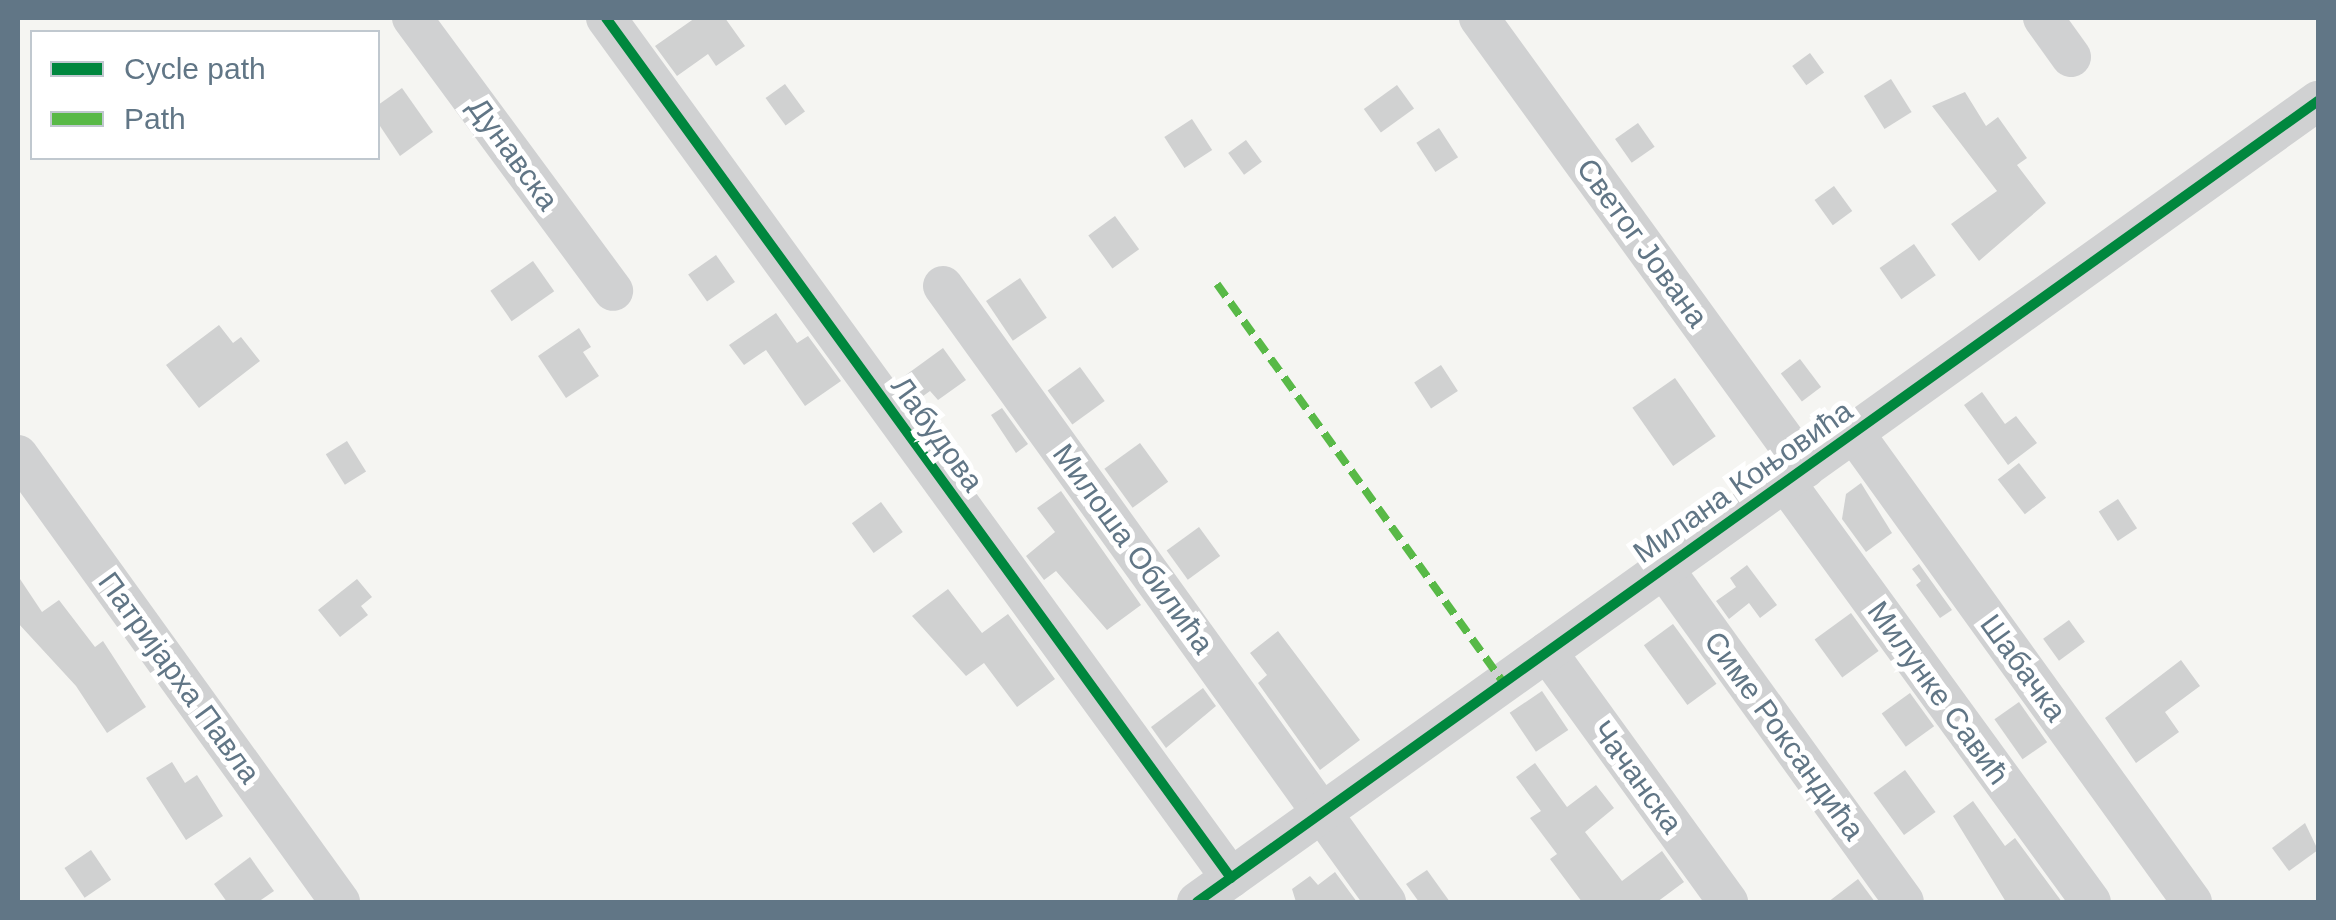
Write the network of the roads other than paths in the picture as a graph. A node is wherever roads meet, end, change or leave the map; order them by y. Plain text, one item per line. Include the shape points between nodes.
1 (412, 18) edge
2 (606, 18) edge
3 (1479, 18) edge
4 (2043, 18) edge
5 (2072, 57) dead end
6 (2318, 102) edge
7 (943, 286) dead end
8 (613, 291) dead end
9 (1854, 433) junction
10 (18, 454) edge
11 (1796, 475) junction
12 (1664, 569) junction
13 (1547, 652) junction
14 (1322, 812) junction
15 (1231, 878) junction
16 (340, 902) edge
17 (1197, 902) edge
18 (1386, 902) edge
19 (1728, 902) edge
20 (1904, 902) edge
21 (2091, 902) edge
22 (2192, 902) edge

1 - 8 street, Дунавска
2 - 15 street, Лабудова
3 - 11 street, Светог Јована
4 - 5 street
6 - 9 street, Милана Коњовића
7 - 14 street, Милоша Обилића
9 - 11 street, Милана Коњовића
9 - 22 street, Шабачка
10 - 16 street, Патријарха Павла
11 - 12 street, Милана Коњовића
11 - 21 street, Милунке Савић
12 - 13 street, Милана Коњовића
12 - 20 street, Симе Роксандића
13 - 14 street, Милана Коњовића
13 - 19 street, Чачанска
14 - 15 street, Милана Коњовића
14 - 18 street, Милоша Обилића
15 - 17 street, Милана Коњовића

